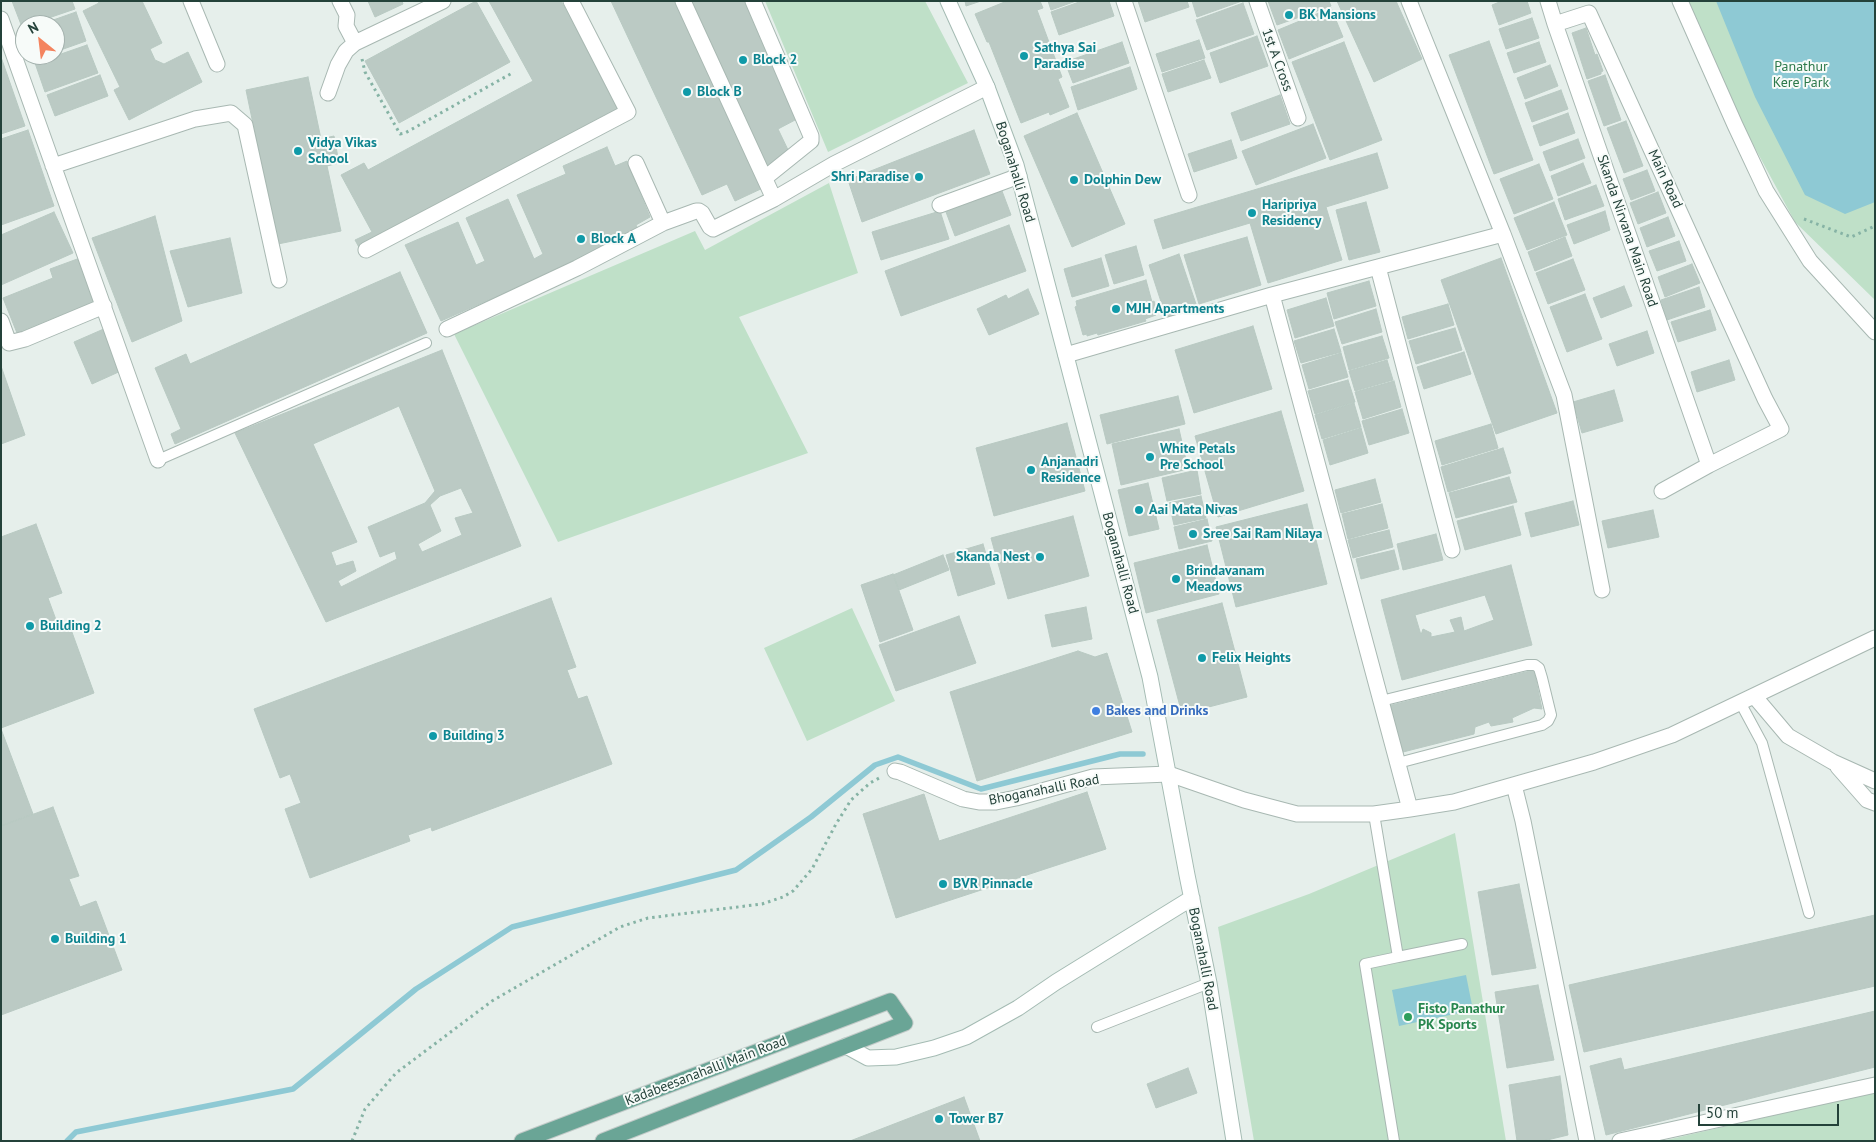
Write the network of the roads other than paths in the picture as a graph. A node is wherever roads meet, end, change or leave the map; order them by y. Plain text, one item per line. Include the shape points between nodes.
1 (191, 1) edge
2 (340, 1) edge
3 (444, 1) edge
4 (571, 1) edge
5 (683, 1) edge
6 (753, 1) edge
7 (948, 1) edge
8 (1124, 1) edge
9 (1256, 1) edge
10 (1409, 1) edge
11 (1548, 1) edge
12 (1680, 1) edge
13 (1, 19) edge
14 (1555, 24) junction
15 (360, 40) junction
16 (217, 64) dead end
17 (988, 87) junction
18 (328, 93) dead end
19 (1298, 118) dead end
20 (636, 163) dead end
21 (53, 166) junction
22 (1019, 176) junction
23 (765, 178) junction
24 (1188, 195) dead end
25 (774, 198) junction
26 (940, 205) dead end
27 (662, 224) junction
28 (1503, 234) junction
29 (366, 250) dead end
30 (1378, 267) junction
31 (280, 280) dead end
32 (1272, 295) junction
33 (104, 306) junction
34 (1, 321) edge
35 (447, 329) dead end
36 (1875, 332) edge
37 (426, 343) dead end
38 (5, 345) edge
39 (1066, 355) junction
40 (158, 460) joint
41 (1709, 465) junction
42 (1662, 491) dead end
43 (1452, 550) dead end
44 (1602, 590) dead end
45 (1875, 638) edge
46 (1748, 700) junction
47 (1381, 701) junction
48 (1833, 762) junction
49 (1398, 763) junction
50 (895, 772) road end
51 (1168, 774) junction
52 (1875, 780) edge
53 (1514, 785) junction
54 (1408, 802) junction
55 (1875, 803) edge
56 (1374, 814) junction
57 (1192, 898) junction
58 (1809, 912) dead end
59 (1462, 944) dead end
60 (1398, 957) junction
61 (1209, 983) junction
62 (1096, 1027) dead end
63 (846, 1046) junction
64 (1875, 1085) edge
65 (522, 1141) edge
66 (603, 1141) edge
67 (1234, 1141) edge
68 (1394, 1141) edge
69 (1587, 1141) edge
70 (1620, 1141) edge

1 - 16 street
2 - 15 street via 347,15 346,26
3 - 15 street
4 - 29 street via 628,112
5 - 23 street
6 - 23 street via 812,136
7 - 17 street, Boganahalli Road
8 - 24 street
9 - 19 street, 1st A Cross
10 - 28 street
11 - 14 street
12 - 36 street via 1766,191 1810,261
13 - 21 street
14 - 41 street, Skanda Nirvana Main Road
14 - 41 street, Main Road via 1589,13 1781,429
15 - 18 street via 346,51
17 - 22 street, Boganahalli Road
17 - 25 street via 834,164
20 - 27 street
21 - 31 street via 195,119 231,113 245,125
21 - 33 street
22 - 26 street
22 - 39 street, Boganahalli Road
23 - 25 street
25 - 27 street via 713,229 699,211
27 - 35 street
28 - 30 street
28 - 44 street via 1564,395
30 - 32 street
30 - 43 street
32 - 39 street
32 - 47 street
33 - 38 street
33 - 40 street
34 - 38 street
37 - 40 lane
39 - 51 street, Boganahalli Road via 1150,677
41 - 42 street
45 - 46 street
46 - 48 street via 1788,736
46 - 53 street via 1672,735
46 - 58 lane
47 - 49 street
47 - 49 lane via 1528,665 1539,668 1542,678 1551,715 1542,725
48 - 52 street
48 - 55 street via 1867,800
49 - 54 street
50 - 51 street, Bhoganahalli Road via 963,799 987,802 1016,798 1092,778
51 - 56 street via 1297,814
51 - 57 street, Boganahalli Road
53 - 54 street via 1454,802
53 - 69 street
54 - 56 street
56 - 60 lane
57 - 61 street, Boganahalli Road
57 - 63 street via 1018,1008 966,1037 896,1057 868,1058
59 - 60 lane
60 - 68 lane via 1366,964
61 - 62 lane
61 - 67 street, Boganahalli Road
63 - 65 main road, Kadabeesanahalli Main Road via 906,1023 890,1001
63 - 66 main road, Kadabeesanahalli Main Road
64 - 70 street

